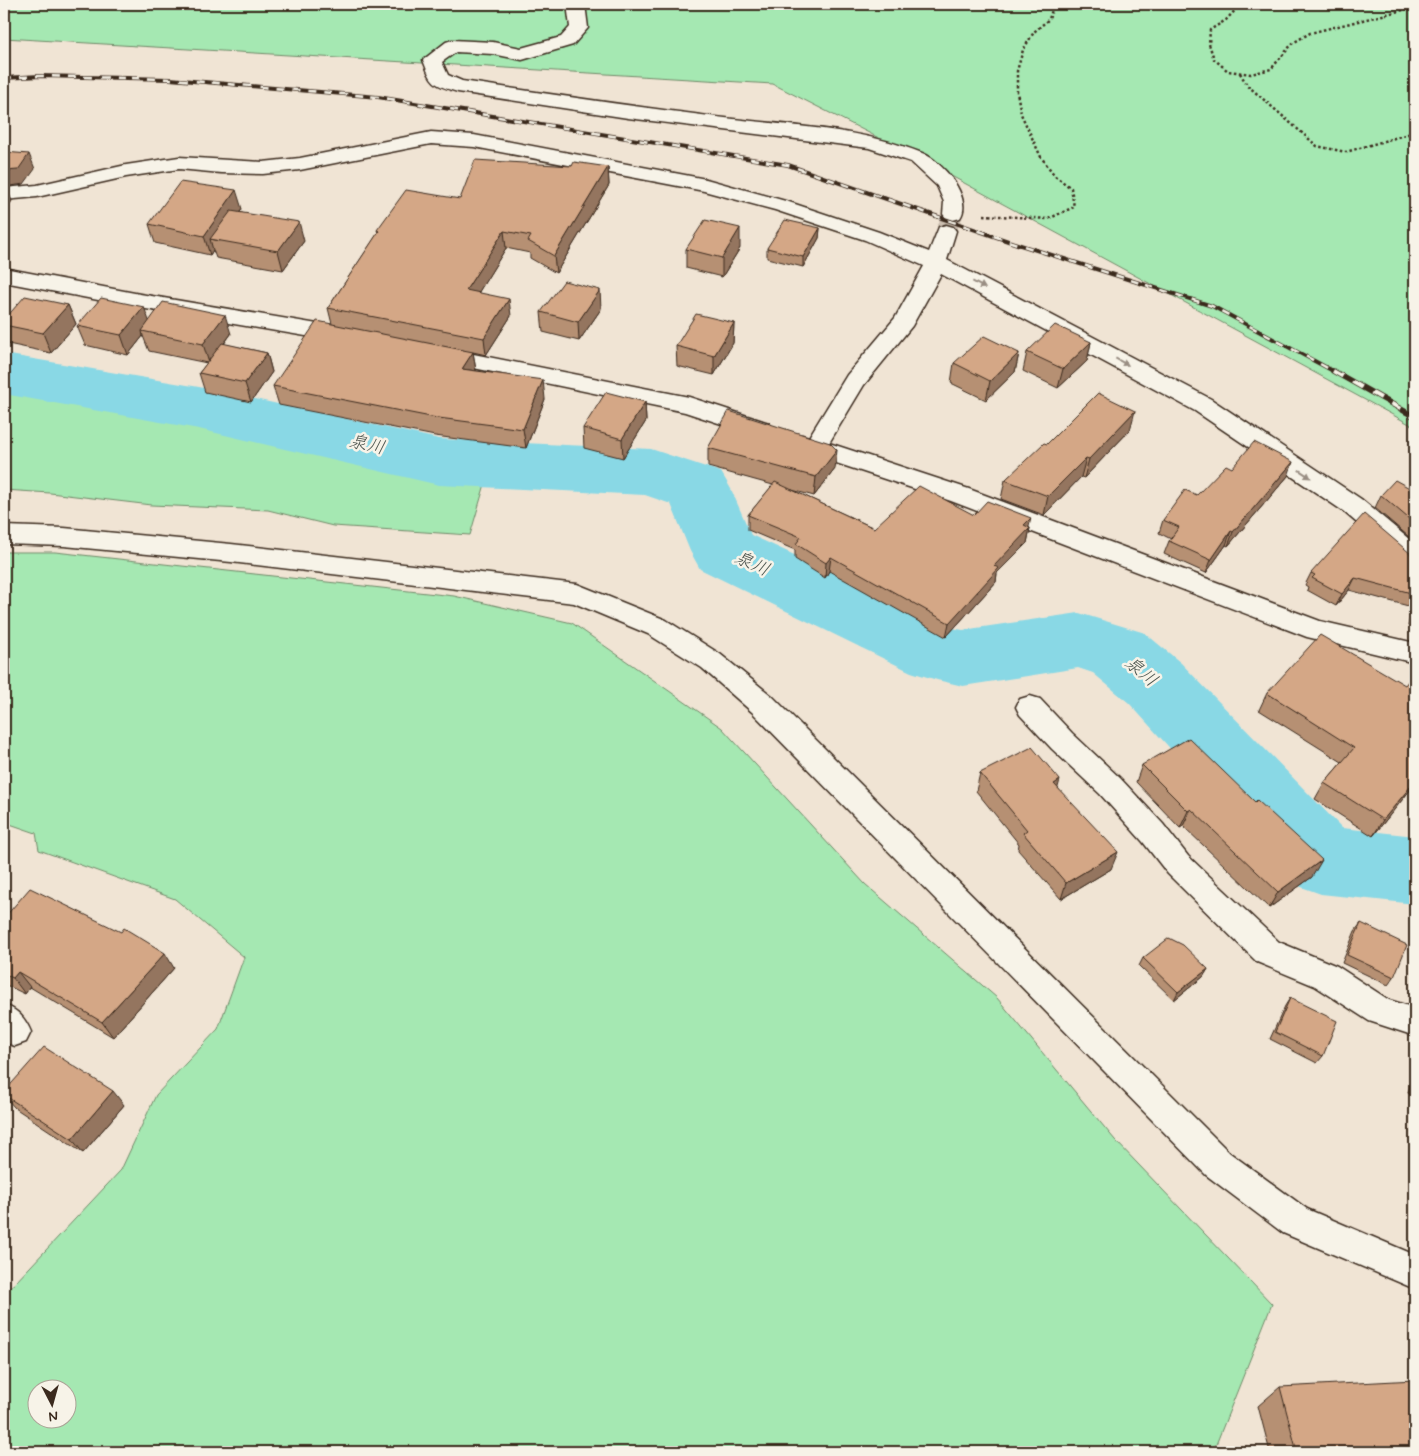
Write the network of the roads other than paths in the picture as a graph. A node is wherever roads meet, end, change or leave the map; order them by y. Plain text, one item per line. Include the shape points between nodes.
1 (576, 4) edge
2 (4, 194) edge
3 (936, 263) junction
4 (4, 275) edge
5 (366, 340) edge
6 (415, 350) edge
7 (815, 447) junction
8 (4, 535) edge
9 (1415, 558) edge
10 (1415, 653) edge
11 (1030, 707) dead end
12 (1415, 1022) edge
13 (1415, 1272) edge

1 - 3 street via 579,28 567,41 522,54 493,48 452,46 432,60 440,79 458,86 628,112 872,142 918,158 946,183 954,202
2 - 3 street via 37,191 179,163 264,168 432,138 474,141 706,185 872,236
3 - 7 street via 904,321 855,380
3 -> 9 street via 1203,405 1352,505
4 - 5 street
6 - 7 street via 689,405
7 - 10 street via 960,495 1316,630
8 - 13 street via 64,537 230,553 577,594 657,627 711,661 762,704 1218,1164 1295,1221
11 - 12 street via 1110,786 1178,865 1268,952 1326,976 1380,1011

